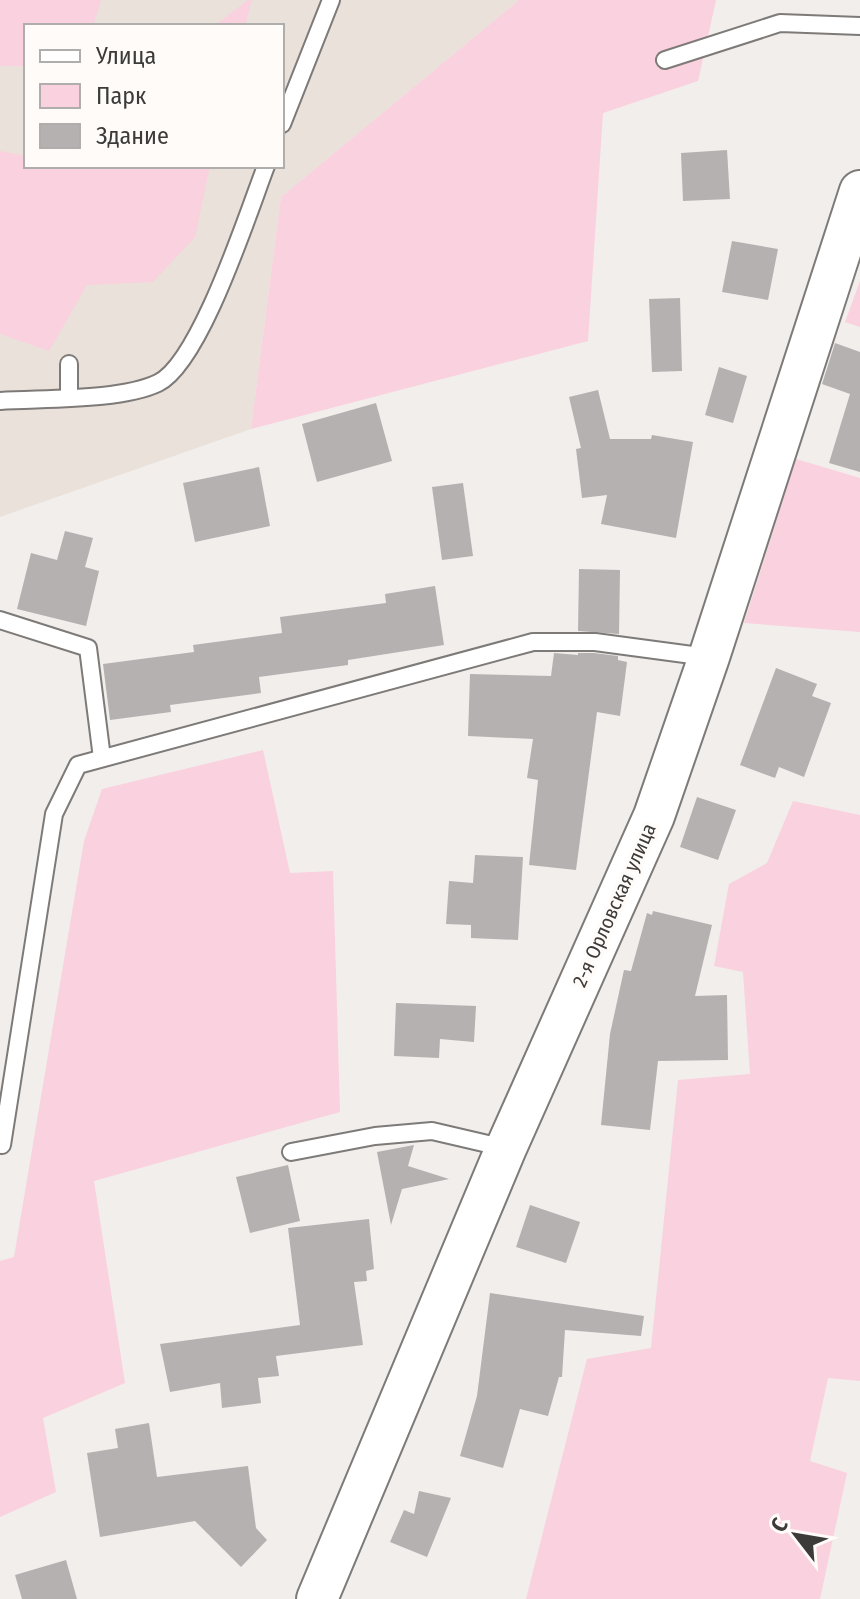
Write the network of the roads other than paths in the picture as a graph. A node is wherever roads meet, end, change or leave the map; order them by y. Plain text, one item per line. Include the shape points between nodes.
1 (331, 0) edge
2 (860, 26) edge
3 (665, 60) dead end
4 (284, 119) edge
5 (265, 168) edge
6 (860, 191) edge
7 (69, 364) dead end
8 (69, 397) junction
9 (0, 401) edge
10 (0, 620) edge
11 (709, 657) junction
12 (102, 758) junction
13 (2, 1145) dead end
14 (506, 1148) junction
15 (291, 1152) dead end
16 (317, 1599) edge

1 - 4 lane
2 - 3 lane via 780,23
5 - 8 lane via 199,335 180,363 161,382 131,393
6 - 11 street, 2-я Орловская улица
7 - 8 lane
8 - 9 lane
10 - 12 lane via 88,648
11 - 12 lane via 595,642 533,642
11 - 14 street, 2-я Орловская улица via 654,816
12 - 13 lane via 78,765 54,814
14 - 15 lane via 432,1131
14 - 16 street, 2-я Орловская улица

